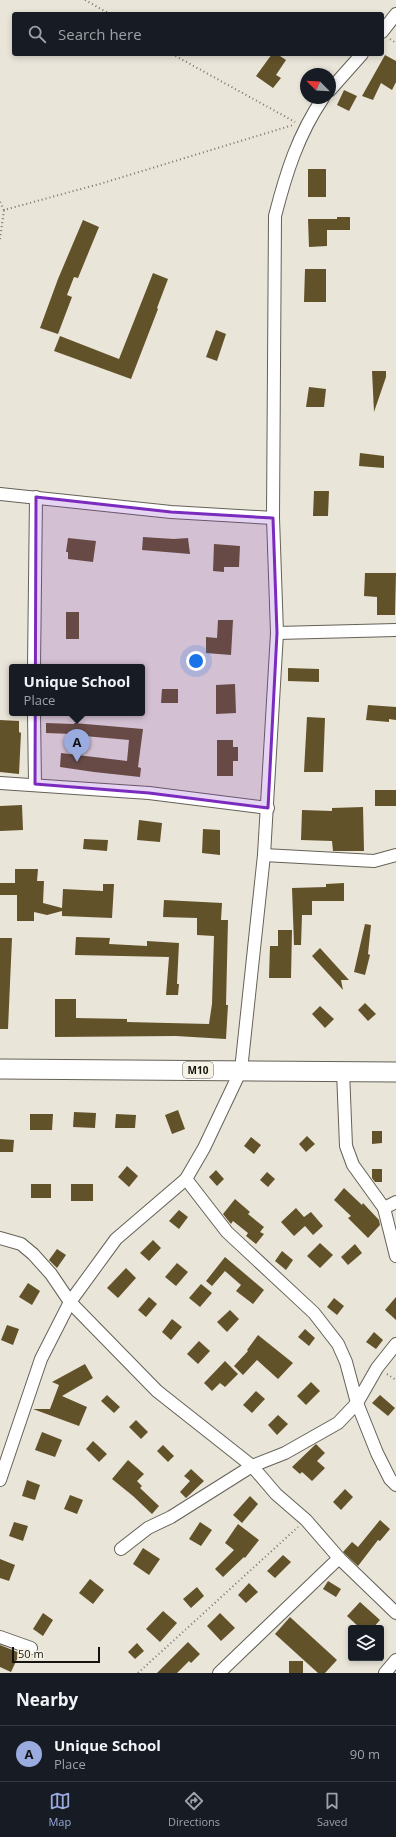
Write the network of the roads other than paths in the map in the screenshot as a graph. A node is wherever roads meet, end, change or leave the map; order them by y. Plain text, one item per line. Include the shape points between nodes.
1 (396, 14) edge
2 (384, 29) edge
3 (360, 56) edge
4 (336, 83) edge
5 (319, 104) edge
6 (0, 494) edge
7 (36, 497) junction
8 (273, 518) junction
9 (396, 630) edge
10 (277, 633) junction
11 (34, 664) edge
12 (34, 716) edge
13 (0, 782) edge
14 (35, 784) junction
15 (268, 808) junction
16 (264, 855) junction
17 (396, 855) edge
18 (0, 1069) edge
19 (242, 1070) junction
20 (343, 1071) junction
21 (396, 1072) edge
22 (186, 1179) junction
23 (396, 1202) edge
24 (384, 1208) junction
25 (0, 1238) edge
26 (396, 1256) edge
27 (70, 1302) junction
28 (396, 1344) edge
29 (357, 1403) junction
30 (252, 1466) junction
31 (0, 1480) edge
32 (396, 1485) edge
33 (121, 1549) dead end
34 (339, 1558) junction
35 (396, 1613) edge
36 (0, 1637) edge
37 (31, 1648) dead end
38 (396, 1660) edge
39 (218, 1673) edge
40 (385, 1673) edge

1 - 2 street
3 - 4 street
5 - 8 street via 308,120 285,175 275,216
6 - 7 street
7 - 8 street via 171,512
7 - 11 street
8 - 10 street
9 - 10 street
10 - 15 street
12 - 14 street
13 - 14 street
14 - 15 street via 149,793
15 - 16 street
16 - 17 street via 374,861
16 - 19 street
18 - 19 main road, M10
19 - 20 main road, M10
19 - 22 street
20 - 21 main road, M10
20 - 24 street via 346,1146 353,1166
22 - 27 street via 116,1239
22 - 29 street via 227,1232 314,1313 338,1344 346,1362
23 - 24 street
24 - 26 street
25 - 27 street via 21,1244 33,1254 51,1274
27 - 30 street via 157,1391
27 - 31 street via 42,1359
28 - 29 street via 377,1368
29 - 30 street via 338,1423 285,1453
29 - 32 street via 377,1453
30 - 33 street via 171,1517 148,1528
30 - 34 street via 276,1494 306,1520
34 - 35 street
34 - 39 street
36 - 37 street
38 - 40 street

